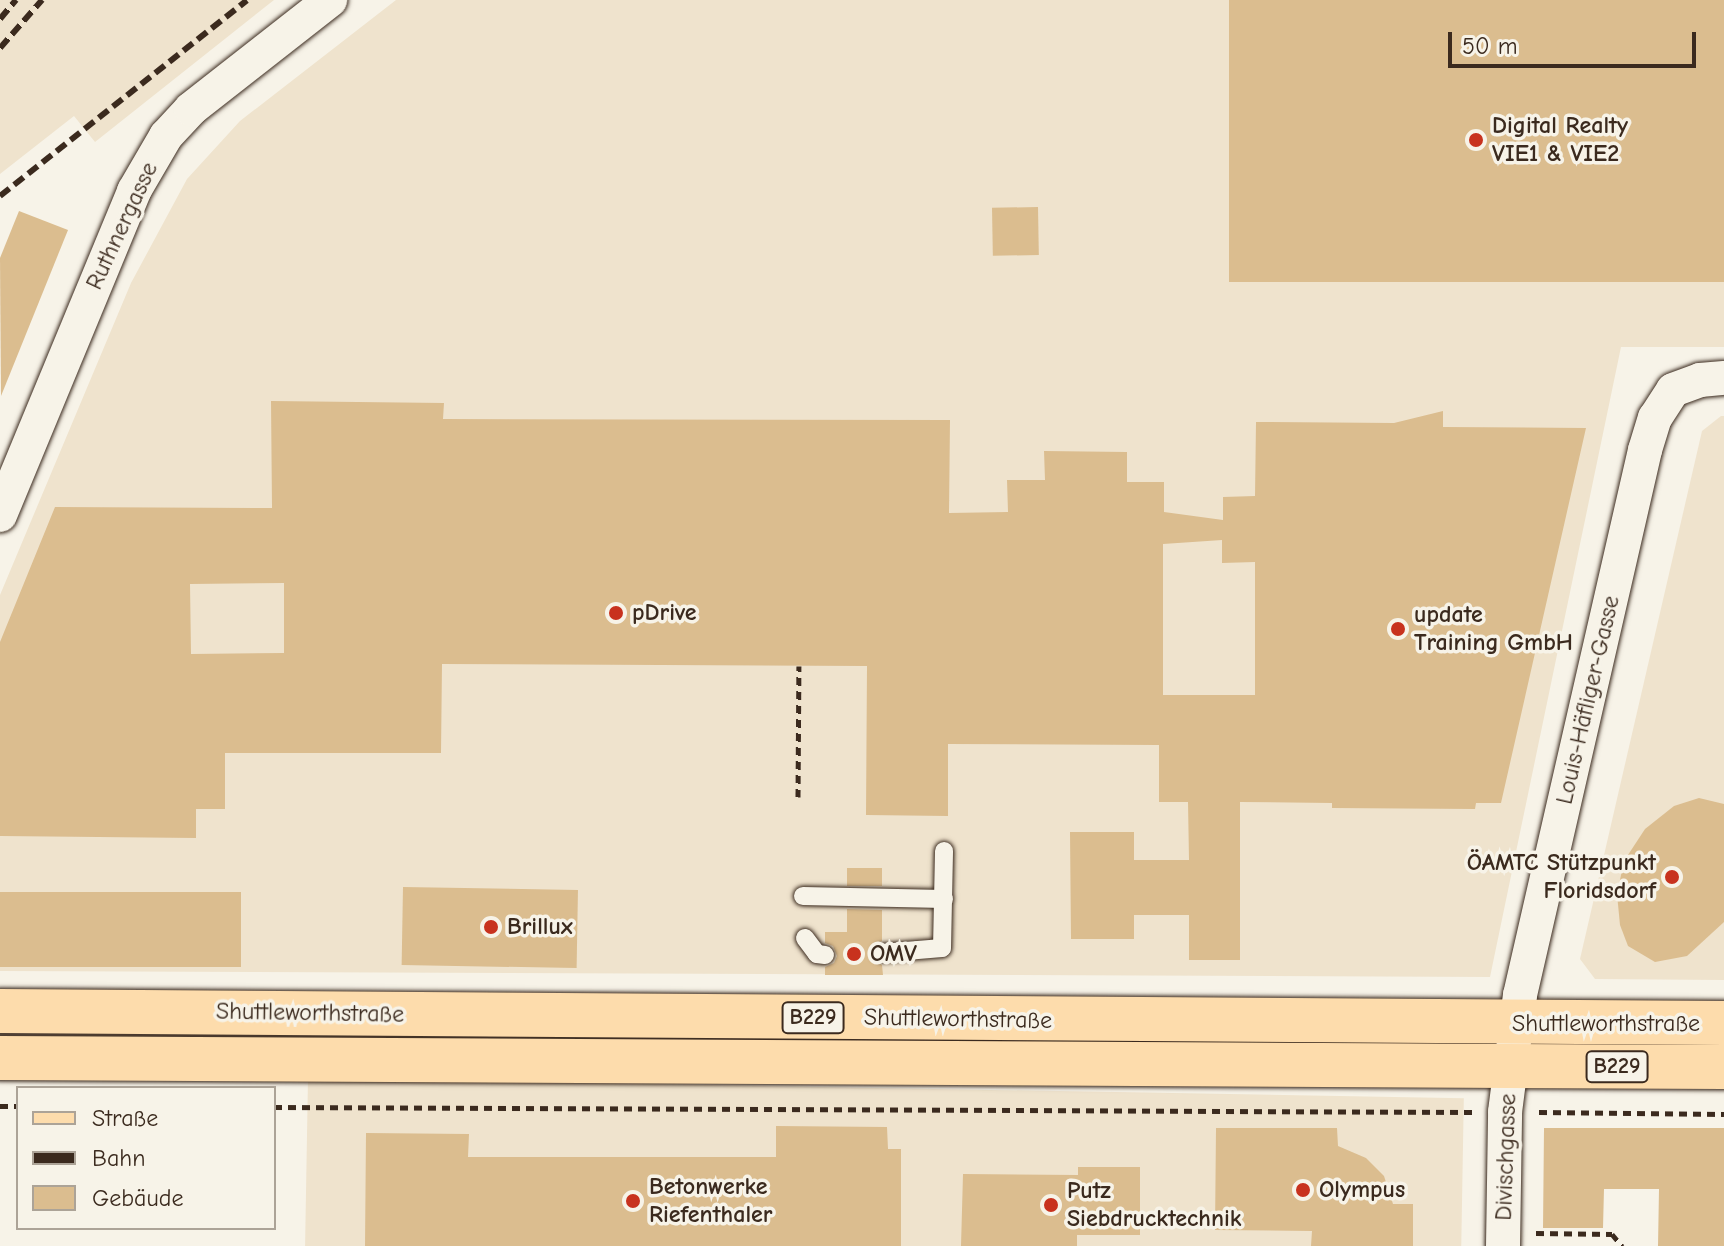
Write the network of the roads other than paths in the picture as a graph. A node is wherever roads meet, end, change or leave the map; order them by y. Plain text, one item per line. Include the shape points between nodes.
1 (330, 0) edge
2 (1724, 378) edge
3 (0, 515) edge
4 (944, 851) dead end
5 (803, 896) dead end
6 (944, 899) junction
7 (805, 938) dead end
8 (882, 953) dead end
9 (825, 955) dead end
10 (0, 1011) edge
11 (1724, 1023) edge
12 (1516, 1024) junction
13 (0, 1058) edge
14 (1724, 1067) edge
15 (1511, 1068) junction
16 (1503, 1239) edge

1 - 3 street, Ruthnergasse via 191,109 166,136 134,191
2 - 12 street, Louis-Häfliger-Gasse via 1673,390 1655,418
4 - 6 lane
5 - 6 lane
6 - 8 lane via 942,948
7 - 9 lane via 817,954
10 - 12 main road, Shuttleworthstraße / B229
11 - 12 main road, Shuttleworthstraße / B229
12 - 15 street, Louis-Häfliger-Gasse
13 - 15 main road, Shuttleworthstraße / B229
14 - 15 main road, Shuttleworthstraße / B229
15 - 16 street, Divischgasse

